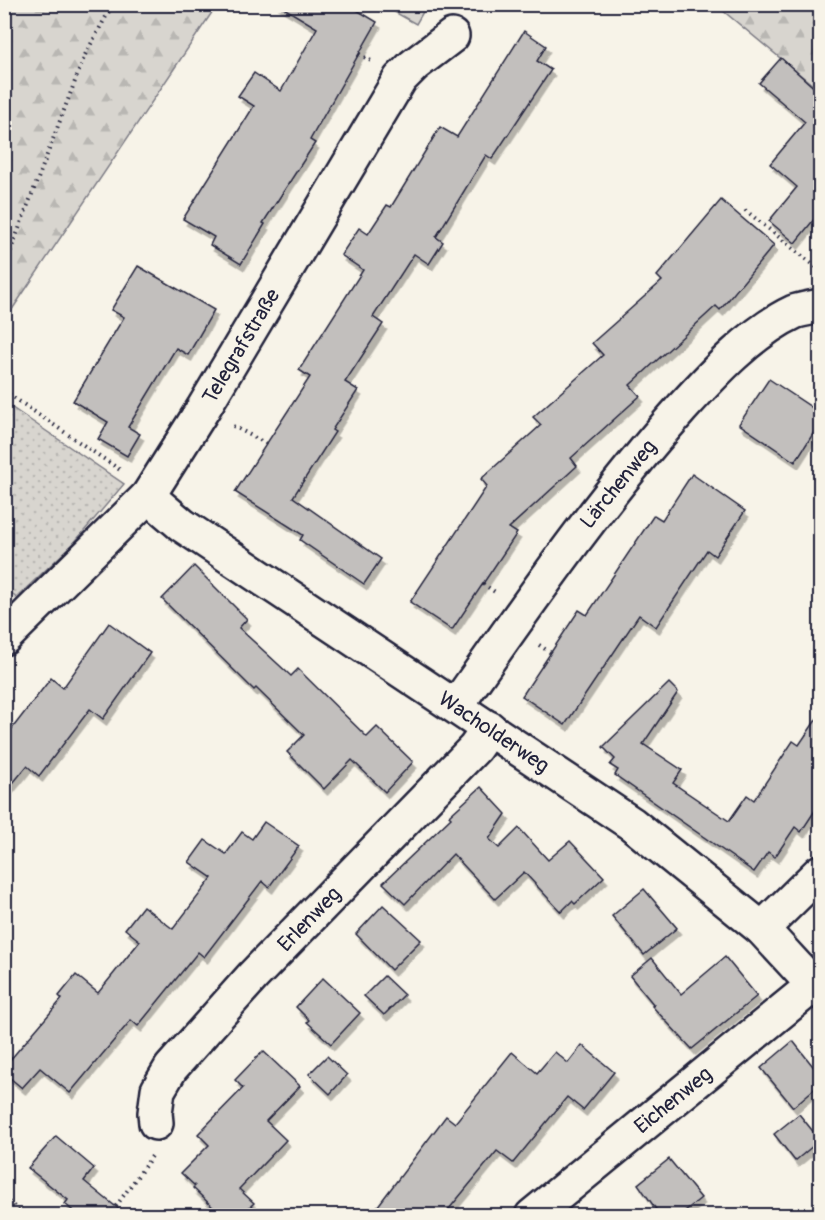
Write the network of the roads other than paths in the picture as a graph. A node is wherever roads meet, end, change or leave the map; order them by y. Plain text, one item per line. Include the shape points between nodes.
1 (452, 36) dead end
2 (820, 306) edge
3 (148, 496) junction
4 (4, 638) edge
5 (456, 706) junction
6 (489, 728) junction
7 (820, 872) edge
8 (762, 929) junction
9 (818, 988) edge
10 (156, 1123) road end
11 (532, 1215) edge

1 - 3 street, Telegrafstraße via 400,79
2 - 5 street, Lärchenweg via 795,312 753,338 704,384 642,452 573,541
3 - 4 street, Telegrafstraße
3 - 5 street, Wacholderweg via 182,525
5 - 6 street, Wacholderweg
6 - 8 street, Wacholderweg via 632,824
6 - 10 street, Erlenweg via 475,748 253,976 171,1068 158,1090
7 - 8 street
8 - 9 street, Wacholderweg
9 - 11 street, Eichenweg

